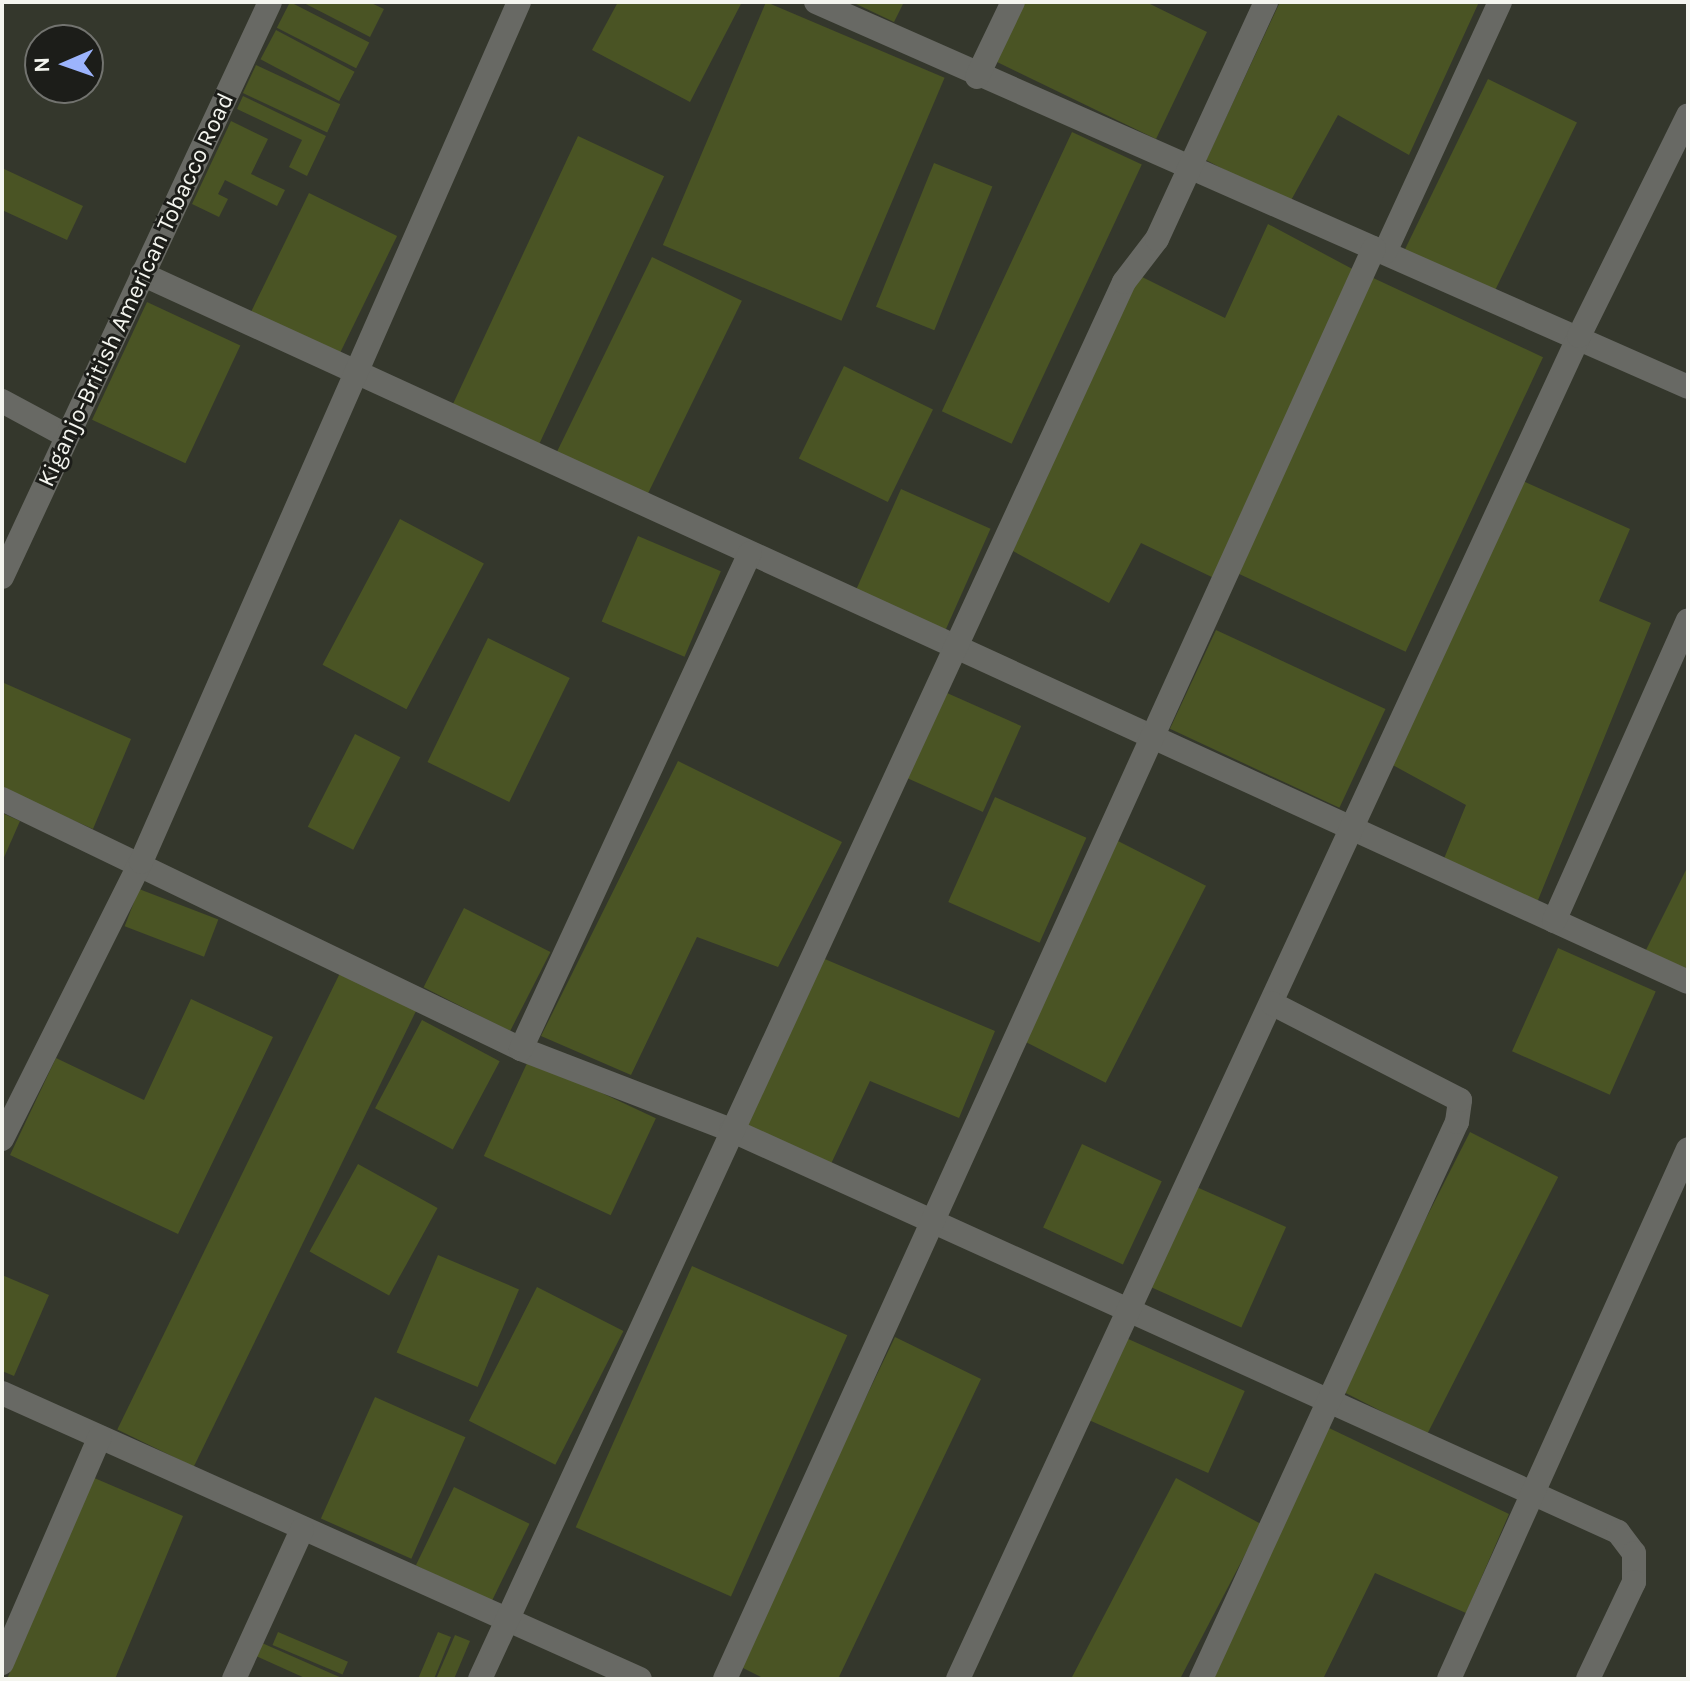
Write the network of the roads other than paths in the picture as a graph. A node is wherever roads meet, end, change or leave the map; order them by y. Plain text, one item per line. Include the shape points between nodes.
1 (270, 2) edge
2 (519, 2) edge
3 (816, 2) edge
4 (1013, 2) edge
5 (1266, 2) edge
6 (1500, 2) edge
7 (977, 77) junction
8 (1688, 115) edge
9 (1189, 168) junction
10 (1380, 250) junction
11 (142, 274) junction
12 (1579, 336) junction
13 (353, 371) junction
14 (1688, 387) edge
15 (2, 401) edge
16 (67, 436) junction
17 (750, 553) junction
18 (2, 577) edge
19 (1688, 620) edge
20 (954, 646) junction
21 (1152, 737) junction
22 (2, 799) edge
23 (1352, 828) junction
24 (141, 862) junction
25 (1554, 921) junction
26 (1688, 982) edge
27 (1271, 1003) junction
28 (521, 1049) junction
29 (731, 1130) junction
30 (2, 1139) edge
31 (1688, 1149) edge
32 (934, 1224) junction
33 (1128, 1311) junction
34 (2, 1393) edge
35 (1330, 1404) junction
36 (100, 1437) junction
37 (1533, 1492) junction
38 (302, 1530) junction
39 (506, 1623) junction
40 (2, 1663) edge
41 (234, 1679) edge
42 (480, 1679) edge
43 (640, 1679) edge
44 (725, 1679) edge
45 (958, 1679) edge
46 (1201, 1679) edge
47 (1449, 1679) edge
48 (1588, 1679) edge

1 - 11 street, Kiganjo-British American Tobacco Road
2 - 13 street
3 - 7 street
4 - 7 street
5 - 9 street
6 - 10 street
7 - 9 street
8 - 12 street
9 - 10 street
9 - 20 street via 1157,239 1124,282
10 - 12 street
10 - 21 street
11 - 13 street
11 - 16 street, Kiganjo-British American Tobacco Road
12 - 14 street
12 - 23 street
13 - 17 street
13 - 24 street
15 - 16 street
16 - 18 street, Kiganjo-British American Tobacco Road
17 - 20 street
17 - 28 street
19 - 25 street
20 - 21 street
20 - 29 street
21 - 23 street
21 - 32 street
22 - 24 street
23 - 25 street
23 - 27 street
24 - 28 street
24 - 30 street
25 - 26 street
27 - 33 street
27 - 35 street via 1450,1089 1460,1100 1457,1122
28 - 29 street
29 - 32 street
29 - 39 street
31 - 37 street
32 - 33 street
32 - 44 street
33 - 35 street
33 - 45 street
34 - 36 street
35 - 37 street
35 - 46 street
36 - 38 street
36 - 40 street
37 - 47 street
37 - 48 street via 1618,1532 1634,1553 1634,1582
38 - 39 street
38 - 41 street
39 - 42 street
39 - 43 street

